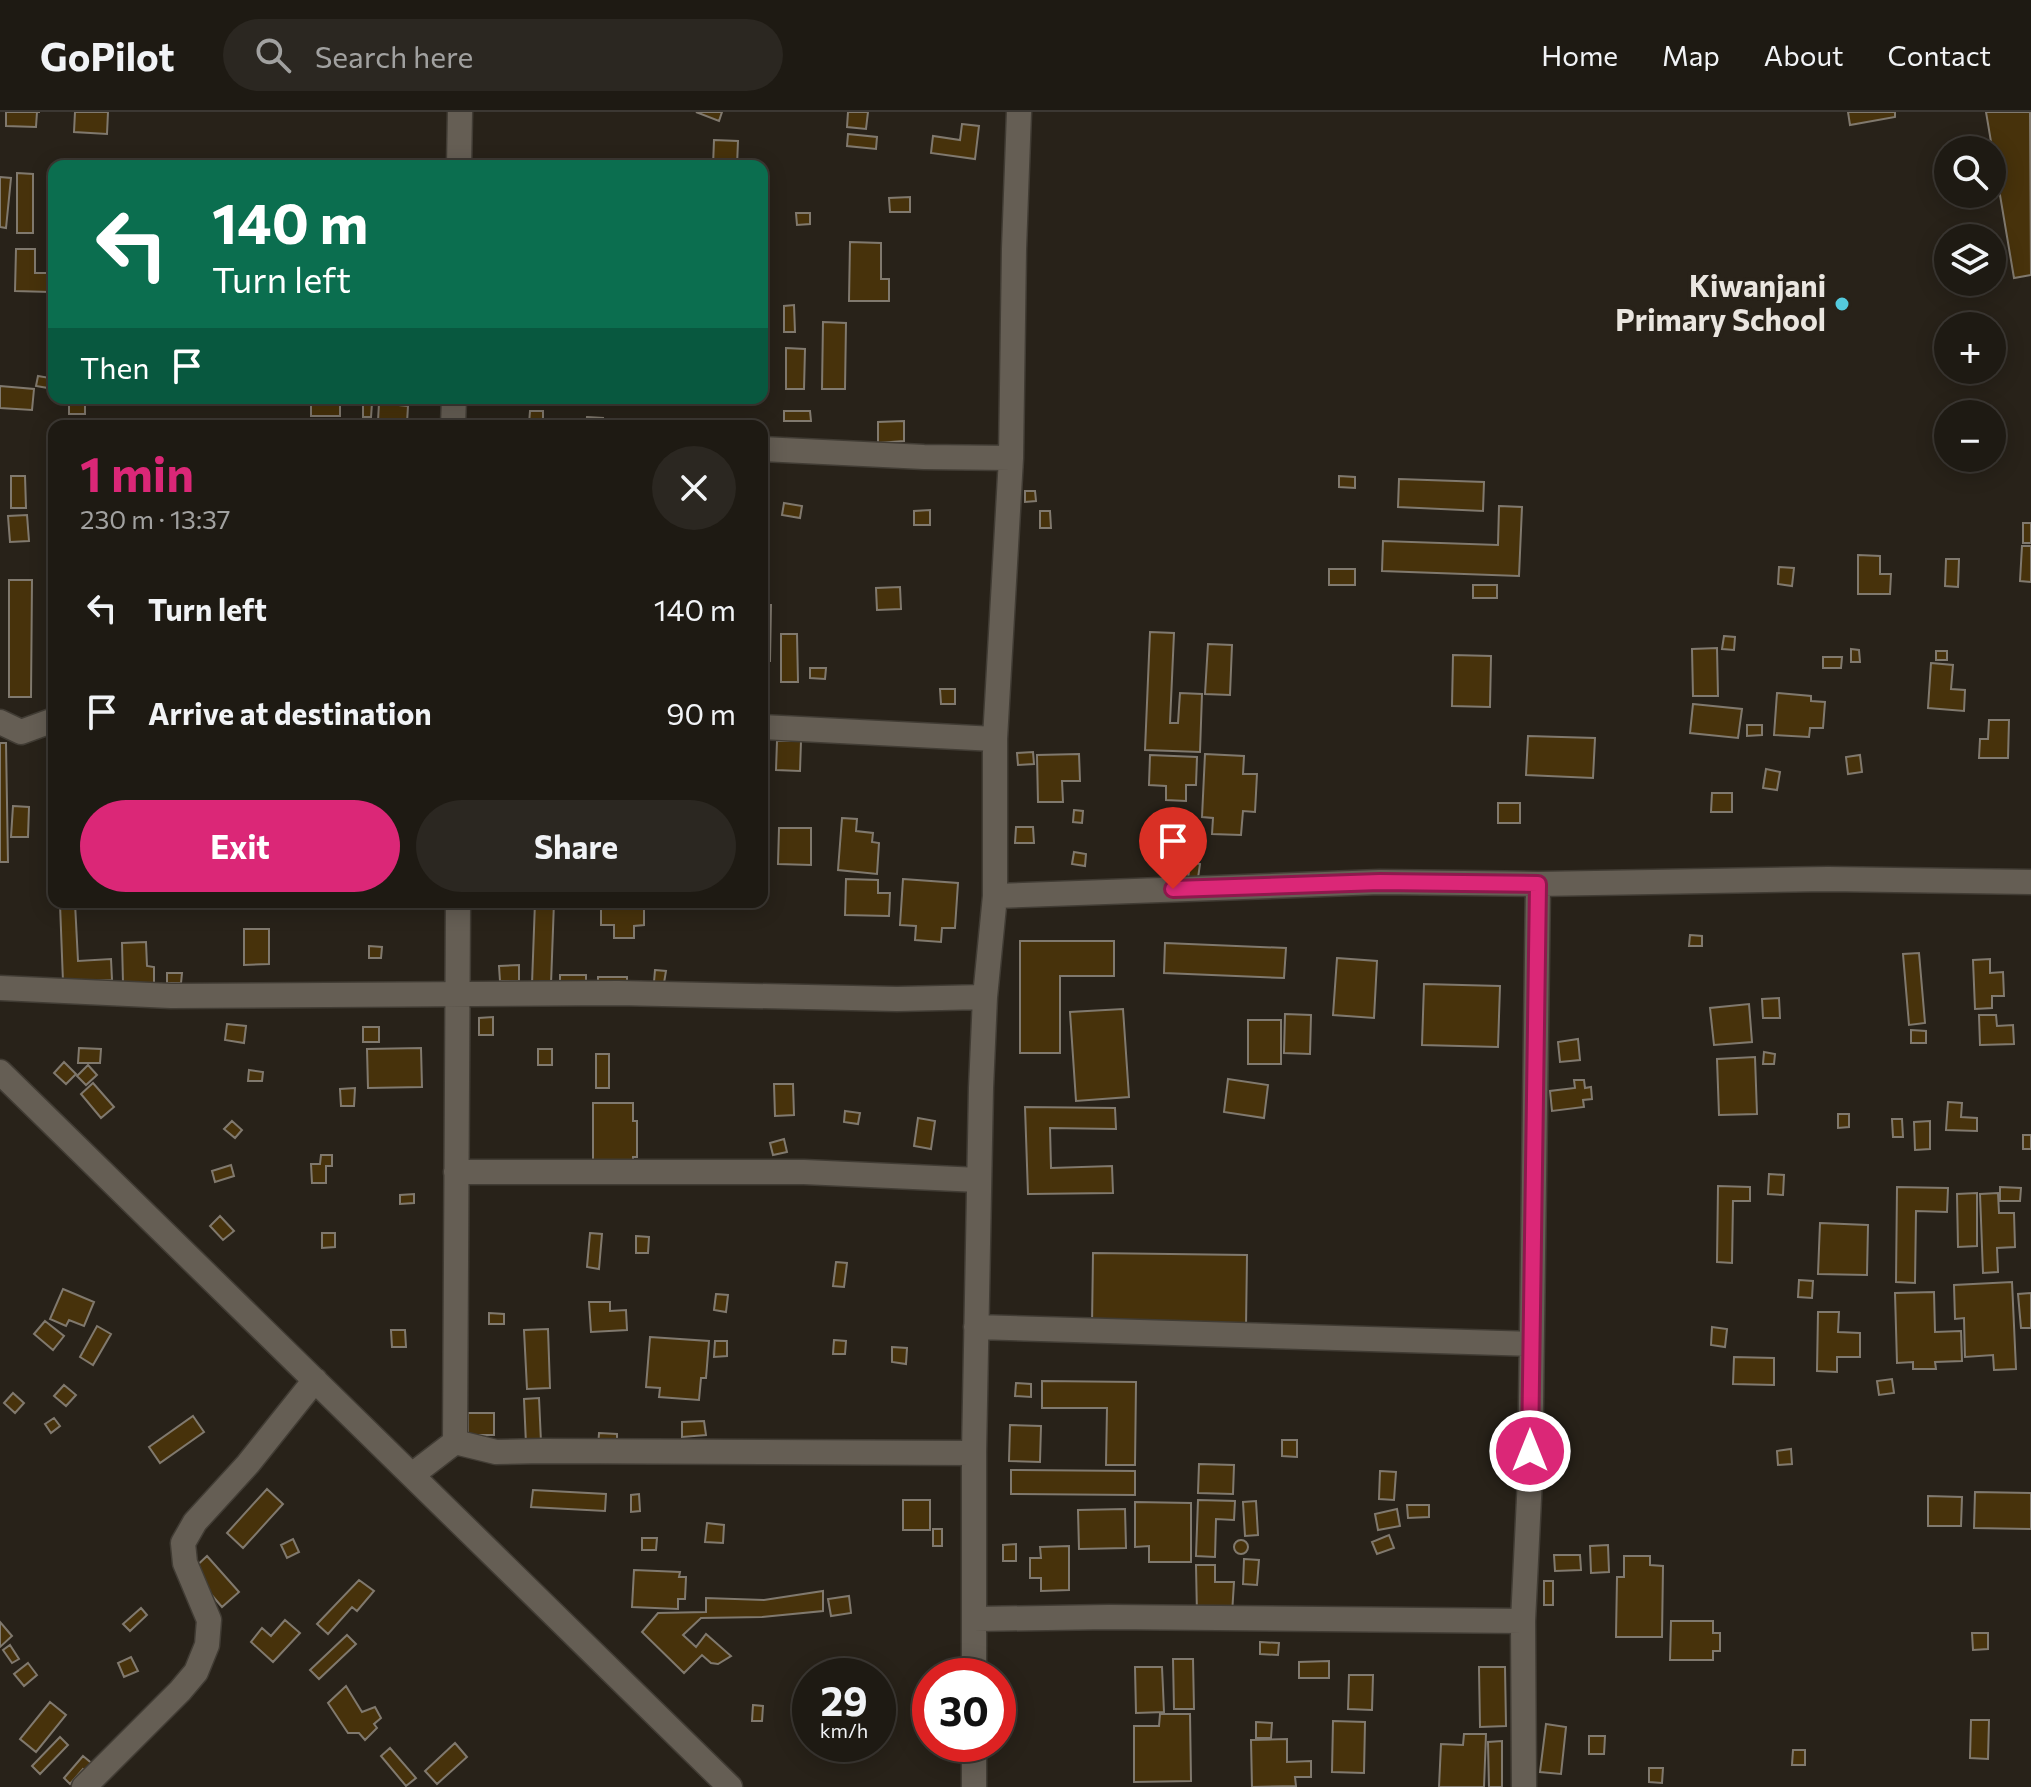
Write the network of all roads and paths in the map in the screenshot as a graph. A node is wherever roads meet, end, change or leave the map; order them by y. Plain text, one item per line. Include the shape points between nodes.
1 (460, 112) edge
2 (1019, 112) edge
3 (459, 160) edge
4 (768, 449) edge
5 (1011, 458) junction
6 (0, 722) edge
7 (48, 722) edge
8 (768, 727) edge
9 (995, 739) junction
10 (2031, 882) edge
11 (1538, 884) junction
12 (995, 896) junction
13 (458, 908) edge
14 (0, 988) edge
15 (458, 994) junction
16 (985, 997) junction
17 (0, 1072) edge
18 (456, 1172) junction
19 (979, 1180) junction
20 (976, 1327) junction
21 (1531, 1344) junction
22 (315, 1380) junction
23 (455, 1442) junction
24 (974, 1453) junction
25 (412, 1475) junction
26 (974, 1619) junction
27 (1523, 1621) junction
28 (974, 1658) edge
29 (974, 1762) edge
30 (84, 1787) edge
31 (730, 1787) edge
32 (974, 1787) edge
33 (1524, 1787) edge

1 - 3 street
2 - 5 street
4 - 5 street
5 - 9 street
6 - 7 street via 21,732
8 - 9 street
9 - 12 street
10 - 11 street
11 - 12 street via 1380,882
11 - 21 street
12 - 16 street
13 - 15 street
14 - 15 street via 171,996
15 - 16 street
15 - 18 street
16 - 19 street
17 - 22 street
18 - 19 street via 804,1172
18 - 23 street
19 - 20 street
20 - 21 street
20 - 24 street
21 - 27 street
22 - 25 street
22 - 30 street via 183,1543 185,1563 209,1620 207,1645 196,1672
23 - 24 street via 508,1454
23 - 25 street
24 - 26 street
25 - 31 street
26 - 27 street
26 - 28 street
27 - 33 street
29 - 32 street

